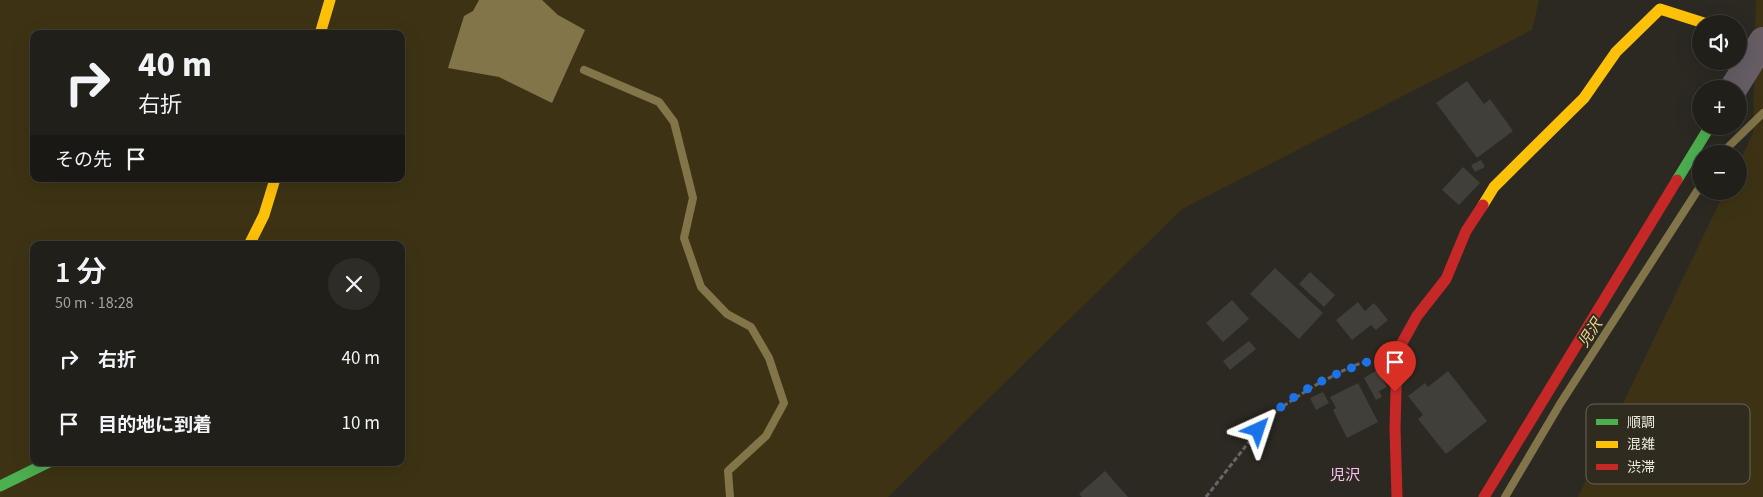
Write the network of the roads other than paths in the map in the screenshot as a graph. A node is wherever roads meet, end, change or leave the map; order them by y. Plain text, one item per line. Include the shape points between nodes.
1 (330, 0) edge
2 (1692, 19) edge
3 (321, 30) edge
4 (1755, 39) edge
5 (1737, 80) edge
6 (1705, 135) edge
7 (274, 182) edge
8 (251, 241) edge
9 (41, 466) edge
10 (0, 486) edge
11 (1397, 497) edge
12 (1484, 497) edge

1 - 3 street
2 - 11 street via 1660,9 1616,52 1584,98 1494,188 1466,231 1446,279 1417,316 1397,352
4 - 5 street
6 - 12 street
7 - 8 street via 264,215
9 - 10 street

